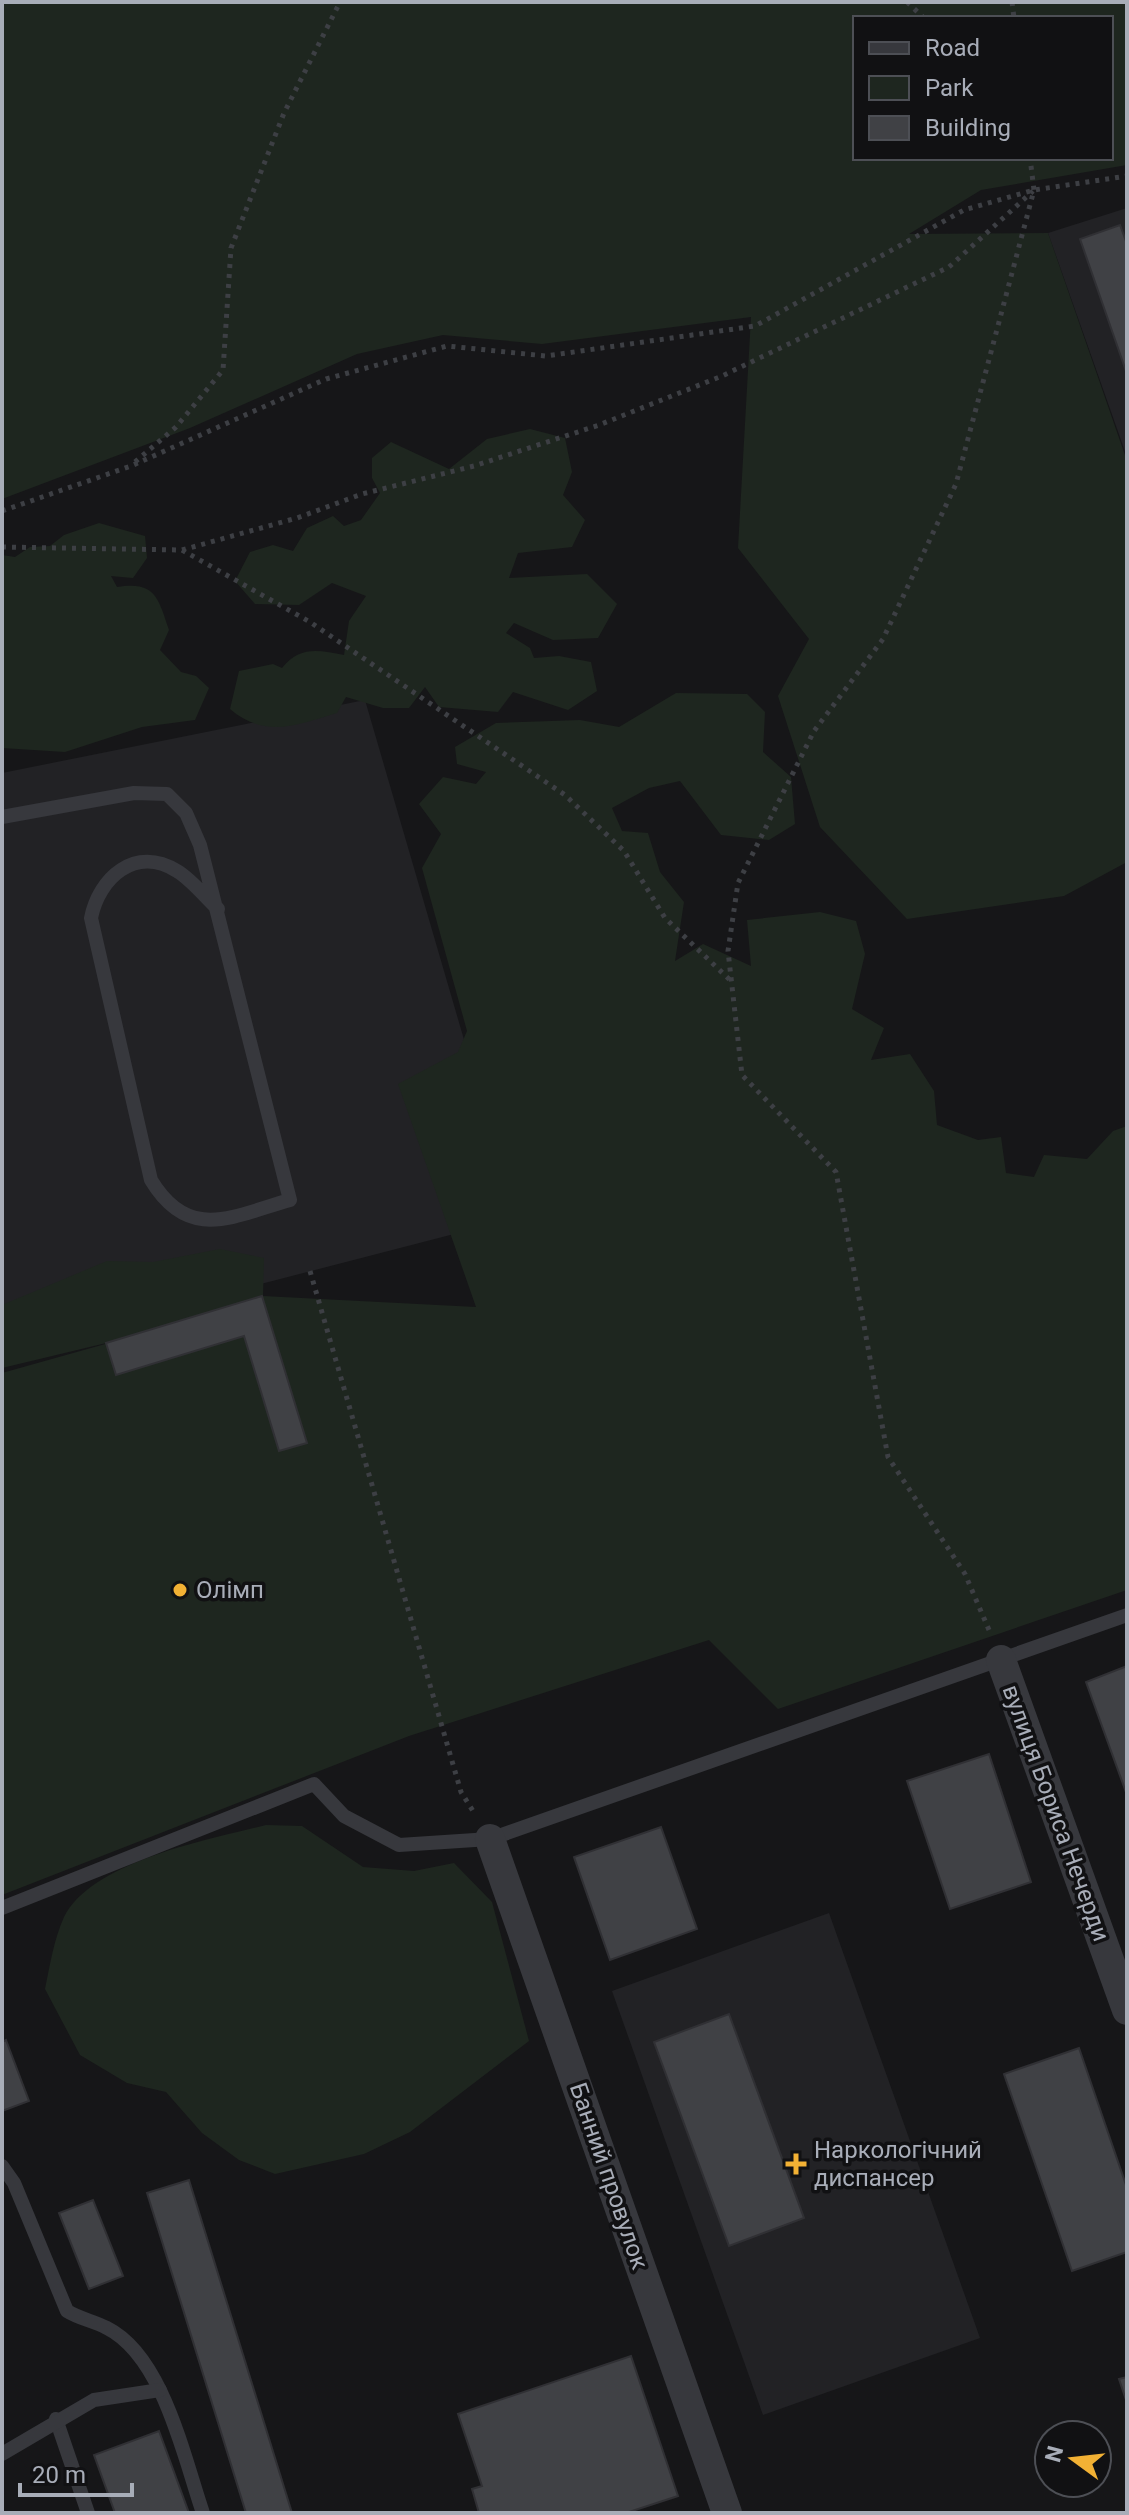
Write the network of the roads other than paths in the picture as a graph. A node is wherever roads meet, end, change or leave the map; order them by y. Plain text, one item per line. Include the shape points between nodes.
1 (2, 817) edge
2 (218, 909) junction
3 (1127, 1615) edge
4 (1001, 1660) junction
5 (490, 1839) junction
6 (2, 1908) edge
7 (1127, 2010) edge
8 (2, 2166) edge
9 (160, 2390) junction
10 (56, 2419) junction
11 (2, 2454) edge
12 (88, 2513) edge
13 (203, 2513) edge
14 (727, 2513) edge

1 - 2 lane via 134,793 167,794 186,813
2 - 2 lane via 290,1200 207,1223 173,1209 151,1180 91,918 105,882 139,863 177,871
3 - 4 lane
4 - 5 lane
4 - 7 street, вулиця Бориса Нечерди
5 - 6 lane via 399,1845 344,1816 314,1784
5 - 14 street, Банний провулок
8 - 9 lane via 67,2311 106,2327 128,2345
9 - 10 lane via 94,2400
9 - 13 lane
10 - 11 lane
10 - 12 lane

